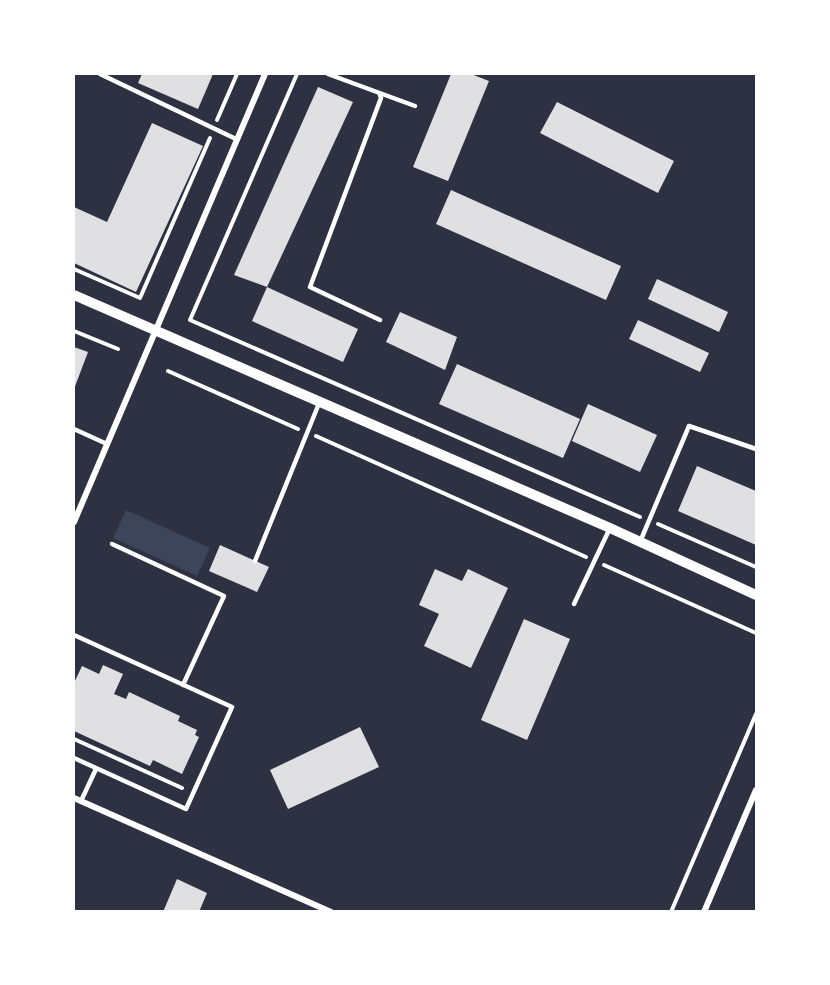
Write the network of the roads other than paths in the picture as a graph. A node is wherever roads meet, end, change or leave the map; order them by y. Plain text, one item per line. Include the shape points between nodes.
1 (100, 74) edge
2 (118, 74) edge
3 (265, 74) edge
4 (328, 74) edge
5 (115, 81) junction
6 (380, 95) junction
7 (415, 106) dead end
8 (236, 139) junction
9 (74, 295) edge
10 (380, 320) dead end
11 (156, 329) junction
12 (320, 401) junction
13 (74, 429) edge
14 (107, 444) junction
15 (756, 449) edge
16 (74, 522) edge
17 (610, 528) junction
18 (640, 542) junction
19 (112, 544) dead end
20 (255, 561) dead end
21 (756, 595) edge
22 (574, 604) dead end
23 (74, 635) edge
24 (183, 685) junction
25 (74, 758) edge
26 (96, 769) junction
27 (756, 790) edge
28 (74, 798) edge
29 (81, 801) junction
30 (331, 912) edge
31 (704, 912) edge

1 - 5 lane
2 - 5 lane
3 - 8 street
4 - 6 lane
5 - 8 lane
6 - 7 lane
6 - 10 lane via 310,287
8 - 11 street
9 - 11 street
11 - 12 street
11 - 14 street
12 - 17 street
12 - 20 lane
13 - 14 lane
14 - 16 street
15 - 18 lane via 689,426
17 - 18 street
17 - 22 lane
18 - 21 street
19 - 24 lane via 224,596
23 - 24 lane
24 - 26 lane via 232,707 186,809
25 - 26 lane
26 - 29 lane
27 - 31 street
28 - 29 street
29 - 30 street

